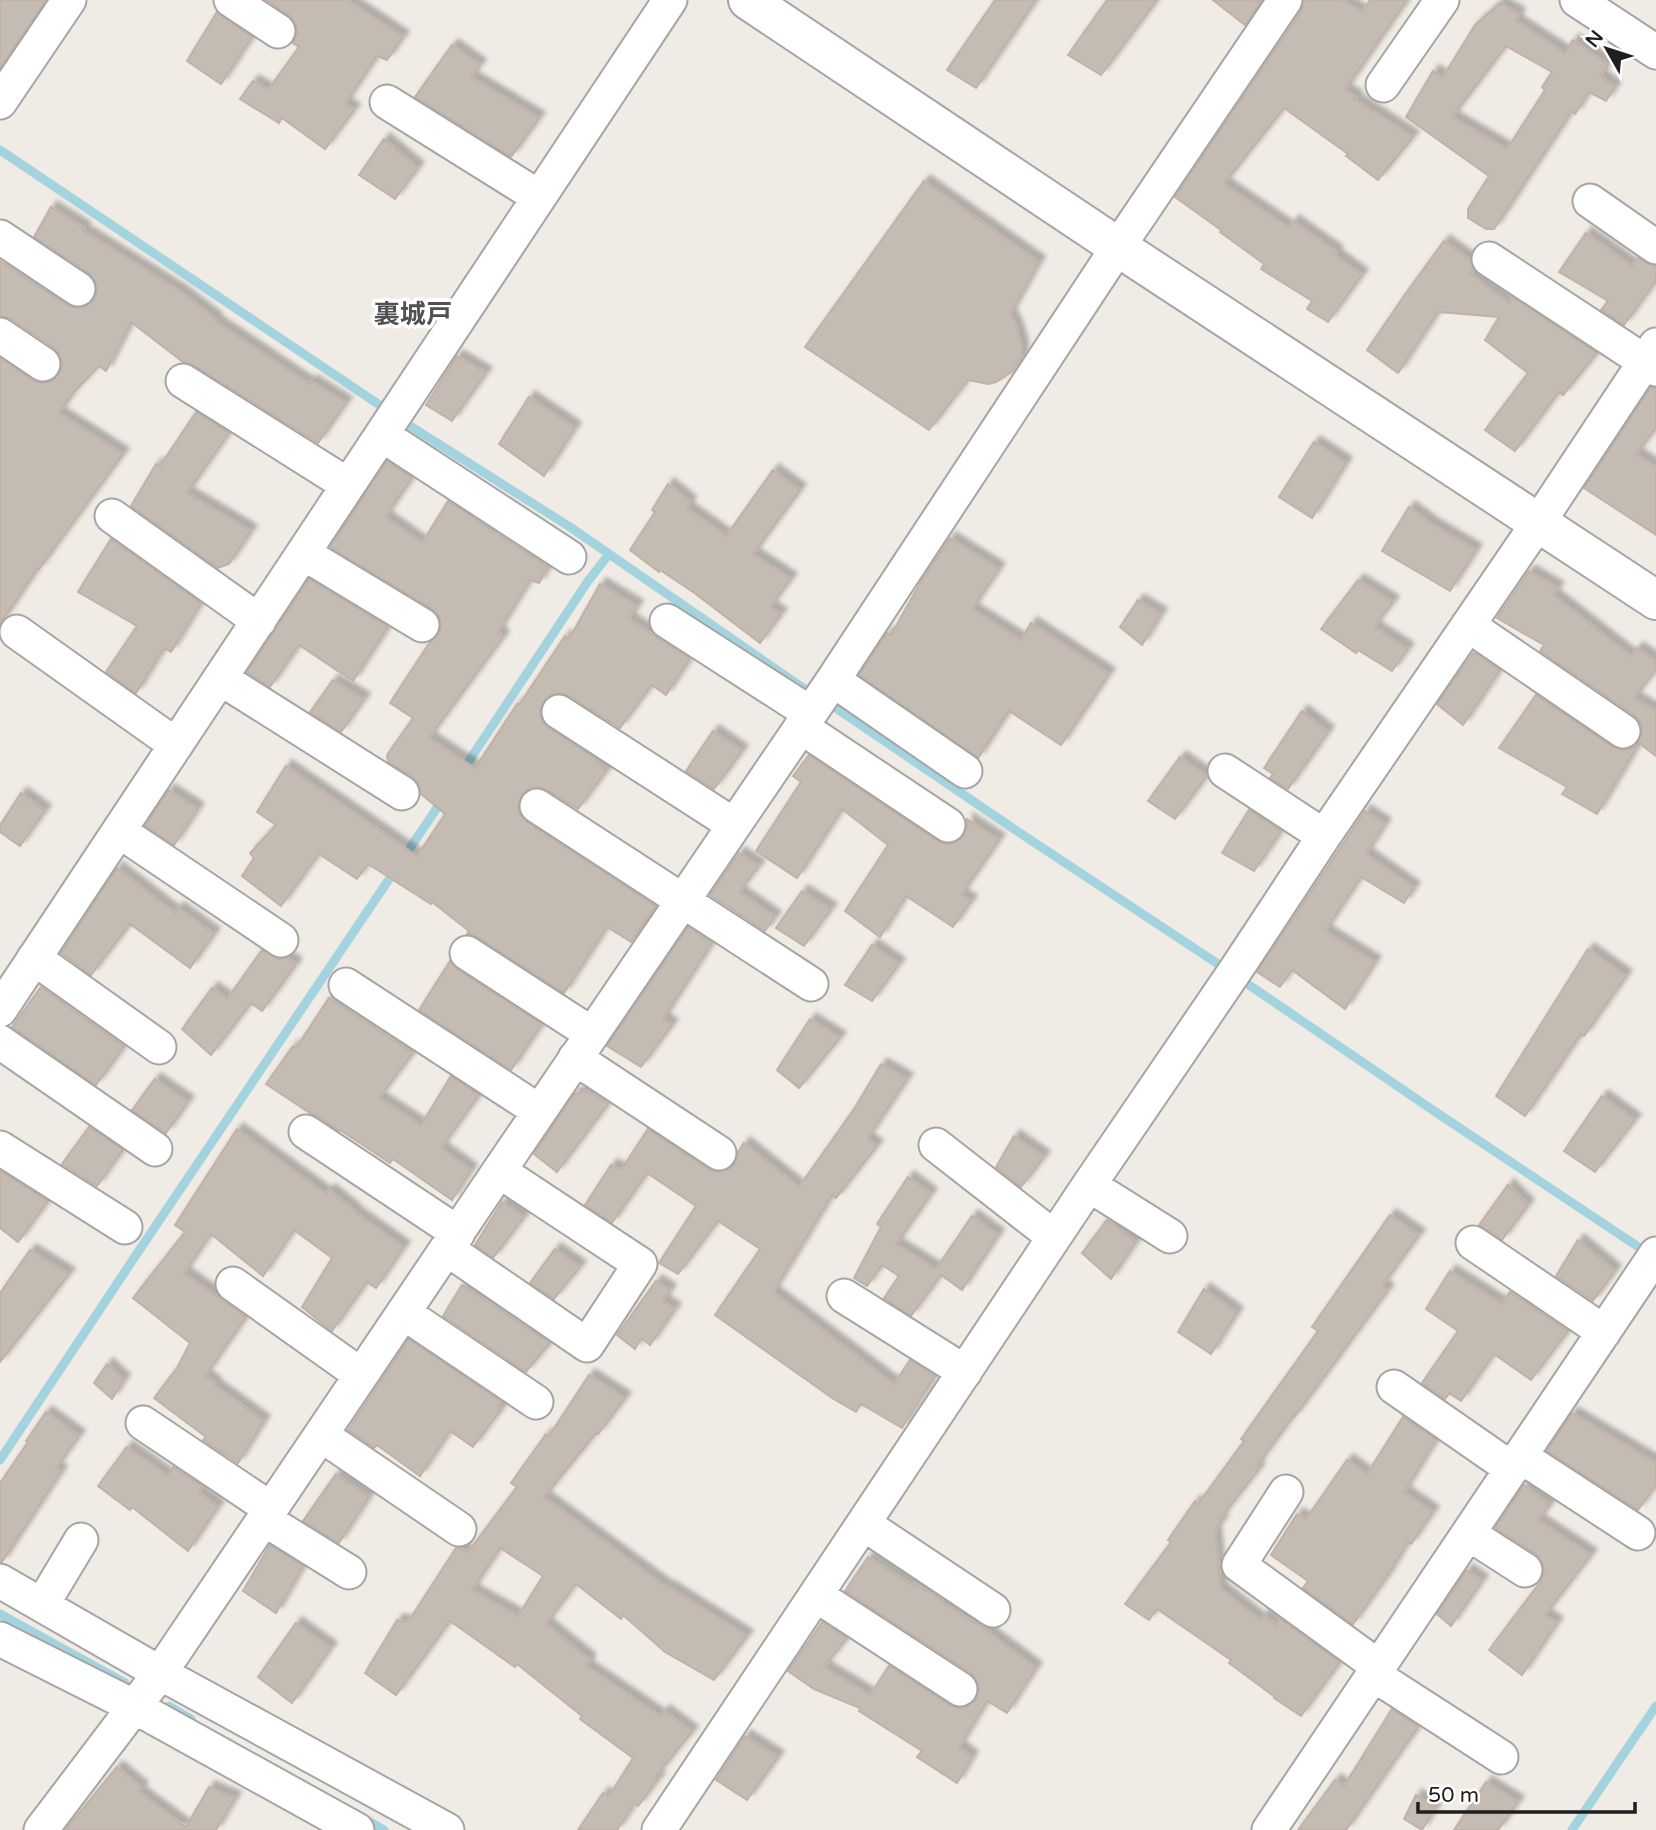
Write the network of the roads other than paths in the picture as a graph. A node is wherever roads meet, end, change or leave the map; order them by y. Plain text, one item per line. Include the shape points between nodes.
1 (69, 0) edge
2 (231, 0) edge
3 (670, 0) edge
4 (748, 0) edge
5 (1284, 0) edge
6 (1442, 0) edge
7 (1577, 0) edge
8 (278, 31) dead end
9 (1656, 52) edge
10 (1383, 85) dead end
11 (0, 102) edge
12 (387, 102) dead end
13 (539, 197) junction
14 (1590, 201) dead end
15 (0, 237) edge
16 (1118, 247) junction
17 (1656, 247) edge
18 (1489, 258) dead end
19 (78, 289) dead end
20 (0, 335) edge
21 (1652, 359) edge
22 (43, 364) dead end
23 (183, 380) dead end
24 (382, 435) junction
25 (348, 485) junction
26 (112, 516) dead end
27 (1538, 523) junction
28 (303, 553) junction
29 (569, 556) dead end
30 (1656, 600) edge
31 (259, 621) junction
32 (667, 621) dead end
33 (422, 625) dead end
34 (1468, 625) junction
35 (17, 632) dead end
36 (220, 678) junction
37 (833, 680) junction
38 (559, 712) dead end
39 (806, 720) junction
40 (1623, 731) dead end
41 (176, 745) junction
42 (965, 771) dead end
43 (1225, 771) dead end
44 (402, 793) dead end
45 (537, 806) dead end
46 (734, 825) junction
47 (948, 825) dead end
48 (119, 831) junction
49 (1324, 835) junction
50 (683, 900) junction
51 (281, 940) dead end
52 (467, 953) dead end
53 (34, 958) junction
54 (811, 984) dead end
55 (346, 985) dead end
56 (0, 1010) edge
57 (0, 1042) edge
58 (583, 1046) junction
59 (159, 1047) dead end
60 (540, 1111) junction
61 (306, 1132) dead end
62 (936, 1145) dead end
63 (0, 1149) edge
64 (155, 1150) dead end
65 (719, 1153) dead end
66 (499, 1171) junction
67 (1089, 1185) junction
68 (125, 1227) dead end
69 (1054, 1237) junction
70 (1170, 1237) dead end
71 (452, 1241) junction
72 (1473, 1243) dead end
73 (1656, 1254) edge
74 (233, 1284) dead end
75 (844, 1296) dead end
76 (404, 1313) junction
77 (1604, 1332) junction
78 (965, 1372) junction
79 (361, 1375) junction
80 (1394, 1387) dead end
81 (536, 1402) dead end
82 (142, 1423) dead end
83 (321, 1434) junction
84 (1516, 1463) junction
85 (1286, 1492) dead end
86 (268, 1514) junction
87 (864, 1524) junction
88 (460, 1529) dead end
89 (1638, 1533) dead end
90 (1469, 1534) junction
91 (80, 1540) dead end
92 (1525, 1570) dead end
93 (349, 1572) dead end
94 (0, 1581) edge
95 (816, 1595) junction
96 (42, 1605) junction
97 (993, 1610) dead end
98 (0, 1639) edge
99 (1376, 1671) junction
100 (160, 1673) junction
101 (960, 1689) dead end
102 (135, 1707) junction
103 (1501, 1757) dead end
104 (41, 1830) edge
105 (357, 1830) edge
106 (447, 1830) edge
107 (659, 1830) edge
108 (1269, 1830) edge

1 - 11 street
2 - 8 street
3 - 13 street
4 - 16 street
5 - 16 street
6 - 10 street
7 - 9 street
12 - 13 street
13 - 24 street
14 - 17 street
15 - 19 street
16 - 27 street
16 - 37 street
18 - 21 street
20 - 22 street
21 - 27 street
23 - 25 street
24 - 25 street
24 - 29 street
25 - 28 street
26 - 31 street
27 - 30 street
27 - 34 street
28 - 31 street
28 - 33 street
31 - 36 street
32 - 39 street
34 - 40 street
34 - 49 street
35 - 41 street
36 - 41 street
36 - 44 street
37 - 39 street
37 - 42 street
38 - 46 street
39 - 46 street
39 - 47 street
41 - 48 street
43 - 49 street
45 - 50 street
46 - 50 street
48 - 51 street
48 - 53 street
49 - 67 street
50 - 54 street
50 - 58 street
52 - 58 street
53 - 56 street
53 - 59 street
55 - 60 street
57 - 64 street
58 - 60 street
58 - 65 street
60 - 66 street
61 - 71 street
62 - 69 street
63 - 68 street
66 - 71 street
66 - 71 street via 640,1264 587,1345
67 - 69 street
67 - 70 street
69 - 78 street
71 - 76 street
72 - 77 street
73 - 77 street
74 - 79 street
75 - 78 street
76 - 79 street
76 - 81 street
77 - 84 street
78 - 87 street
79 - 83 street
80 - 84 street
82 - 86 street
83 - 86 street
83 - 88 street
84 - 89 street
84 - 90 street
85 - 99 street via 1239,1565
86 - 93 street
86 - 100 street
87 - 95 street
87 - 97 street
90 - 92 street
90 - 99 street
91 - 96 street
94 - 96 street
95 - 101 street
95 - 107 street
96 - 100 street
98 - 102 street
99 - 103 street
99 - 108 street
100 - 102 street
100 - 106 street
102 - 104 street
102 - 105 street

